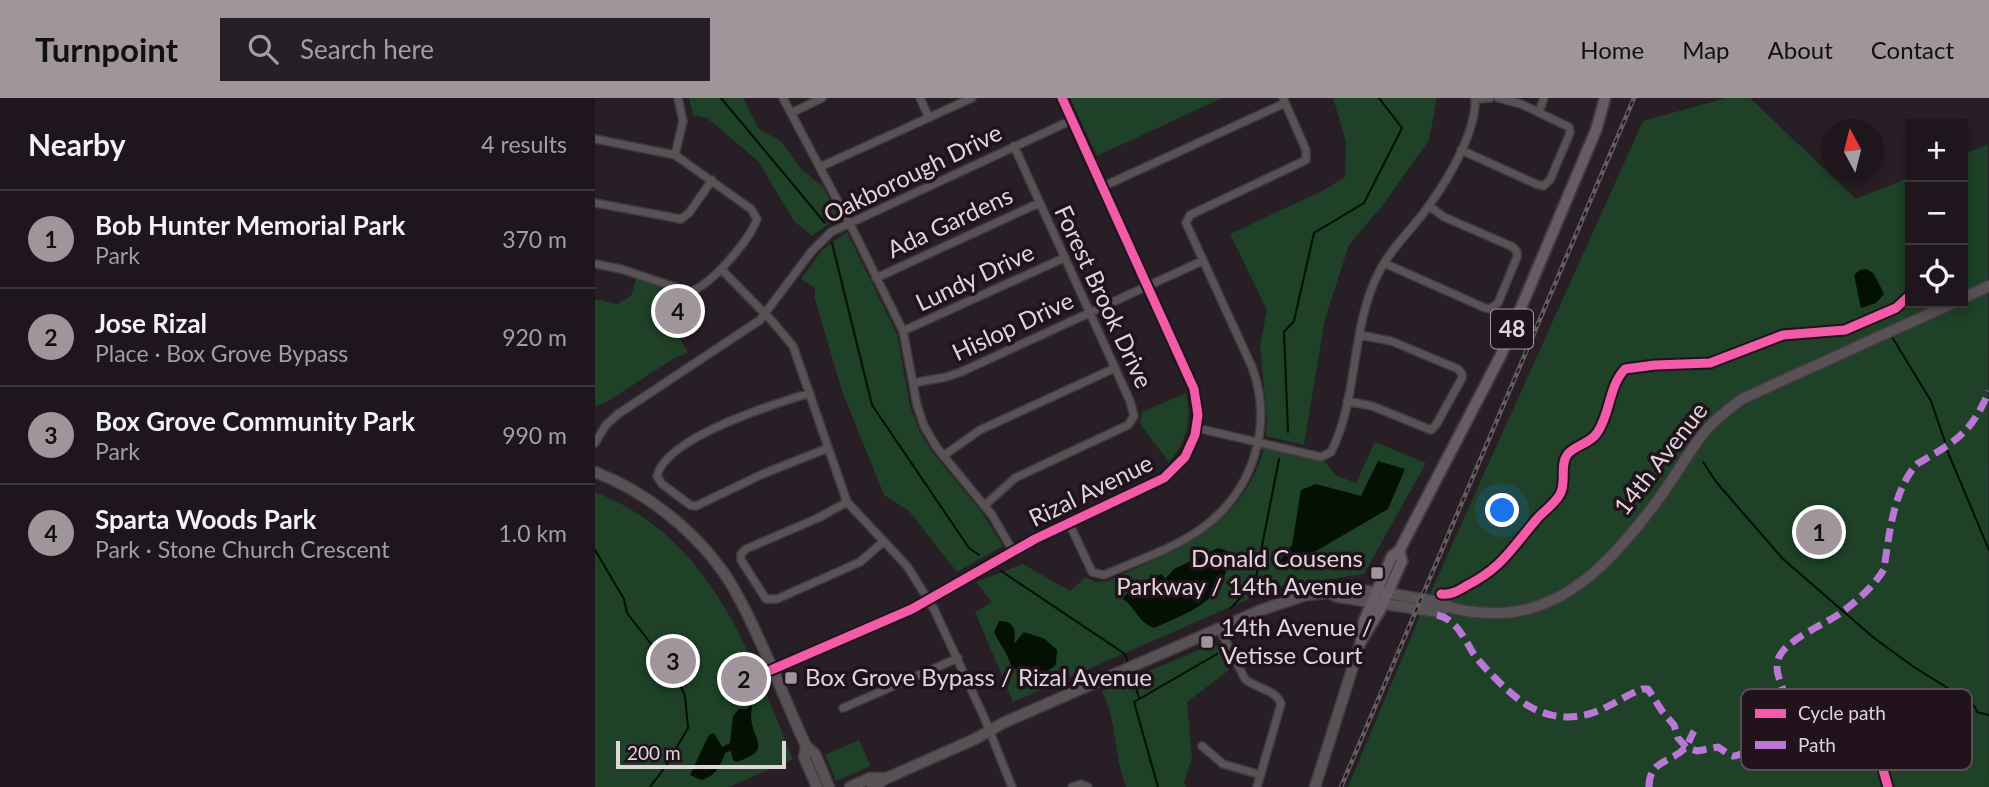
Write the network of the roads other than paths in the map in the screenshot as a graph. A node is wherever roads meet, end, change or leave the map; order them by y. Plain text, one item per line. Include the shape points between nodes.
1 (678, 98) edge
2 (783, 98) edge
3 (822, 98) edge
4 (920, 98) edge
5 (972, 98) edge
6 (1062, 98) edge
7 (1490, 98) edge
8 (1499, 98) edge
9 (1544, 98) edge
10 (1605, 98) edge
11 (1475, 99) edge
12 (1284, 101) edge
13 (1539, 111) junction
14 (791, 113) junction
15 (929, 118) junction
16 (1072, 120) junction
17 (595, 139) edge
18 (1014, 146) junction
19 (1461, 150) junction
20 (675, 155) junction
21 (820, 167) junction
22 (712, 180) junction
23 (1102, 187) junction
24 (595, 202) edge
25 (1039, 203) junction
26 (1429, 206) junction
27 (849, 223) junction
28 (1064, 258) junction
29 (1202, 261) junction
30 (1384, 263) junction
31 (595, 264) edge
32 (722, 270) junction
33 (876, 278) junction
34 (1147, 286) junction
35 (1989, 286) edge
36 (1968, 296) edge
37 (1941, 308) edge
38 (1090, 313) junction
39 (765, 314) junction
40 (902, 331) junction
41 (1360, 335) junction
42 (1115, 368) junction
43 (913, 383) junction
44 (810, 393) junction
45 (1347, 401) junction
46 (1197, 428) junction
47 (1258, 442) junction
48 (595, 443) edge
49 (828, 449) junction
50 (943, 456) junction
51 (595, 472) edge
52 (847, 502) junction
53 (984, 506) junction
54 (1069, 523) junction
55 (884, 541) junction
56 (1013, 551) junction
57 (1380, 597) junction
58 (929, 600) junction
59 (1219, 628) junction
60 (1361, 641) joint
61 (958, 658) junction
62 (771, 670) junction
63 (843, 708) dead end
64 (989, 731) junction
65 (806, 746) junction
66 (1202, 746) dead end
67 (1261, 775) junction
68 (887, 778) junction
69 (817, 787) edge
70 (829, 787) edge
71 (850, 787) edge
72 (872, 787) edge
73 (1012, 787) edge
74 (1072, 787) edge
75 (1088, 787) edge
76 (1257, 787) edge
77 (1315, 787) edge

1 - 20 street via 683,121
2 - 14 street
3 - 14 street
4 - 15 street
5 - 15 street
6 - 16 street, Rizal Avenue
7 - 11 street
8 - 13 street
9 - 13 street
10 - 57 main road, 48 via 1596,130 1501,355 1399,551 1402,561
11 - 19 street via 1473,126
12 - 23 street
12 - 29 street via 1306,160 1190,215 1186,226
13 - 19 street via 1564,123 1570,133 1547,184 1536,184
14 - 21 street
15 - 21 street
16 - 18 street, Oakborough Drive
16 - 23 street, Rizal Avenue
17 - 20 street
18 - 25 street, Forest Brook Drive
18 - 27 street, Oakborough Drive
19 - 26 street
20 - 22 street
21 - 27 street
22 - 24 street via 681,219
22 - 32 street via 751,209 757,219
23 - 34 street, Rizal Avenue
25 - 28 street, Forest Brook Drive
25 - 33 street, Ada Gardens
26 - 30 street
26 - 30 street via 1517,252 1497,303 1485,308
27 - 33 street
27 - 39 street, Oakborough Drive via 816,246
28 - 38 street, Forest Brook Drive
28 - 40 street, Lundy Drive
29 - 34 street, Hislop Drive
29 - 47 street via 1254,372 1261,404
30 - 41 street
31 - 32 street via 690,292
32 - 39 street
33 - 40 street
34 - 38 street, Hislop Drive
34 - 46 street, Rizal Avenue via 1194,389
35 - 36 main road
37 - 57 main road, 14th Avenue via 1742,399 1723,413 1703,434 1657,502 1580,585 1541,605 1500,613
38 - 42 street, Forest Brook Drive
38 - 43 street, Hislop Drive via 954,375
39 - 44 street via 793,346
39 - 48 street, Oakborough Drive via 613,418
40 - 43 street
41 - 45 street
41 - 45 street via 1399,344 1458,369 1462,378 1431,430 1373,406
42 - 50 street via 980,429
42 - 53 street, Forest Brook Drive via 1135,413 1131,423 1015,478
43 - 50 street via 924,426
44 - 49 street
44 - 49 street via 701,435 668,458 657,476 696,506
45 - 47 street via 1338,438 1327,457
46 - 47 street
46 - 54 street, Rizal Avenue via 1185,457 1164,478
47 - 54 street via 1245,479 1213,520 1104,575 1092,572
49 - 52 street
50 - 53 street
51 - 62 main road via 654,502 697,542 740,598
52 - 55 street
52 - 55 street via 741,554 766,598 777,600 852,566
53 - 56 street
54 - 56 street, Rizal Avenue
55 - 58 street
56 - 58 street, Rizal Avenue
57 - 59 main road, 14th Avenue via 1340,588 1306,595
57 - 60 main road, 48
58 - 61 street
58 - 62 street, Rizal Avenue
59 - 64 main road, 14th Avenue
59 - 67 street via 1245,679 1280,699
60 - 77 main road, 48
61 - 63 street
61 - 64 street
62 - 65 main road
64 - 68 main road, 14th Avenue
64 - 73 street
65 - 69 main road via 804,757
65 - 70 main road via 815,754
66 - 67 street via 1223,764
67 - 76 street
68 - 71 main road, 14th Avenue via 870,778
68 - 72 main road, 14th Avenue
74 - 75 street

